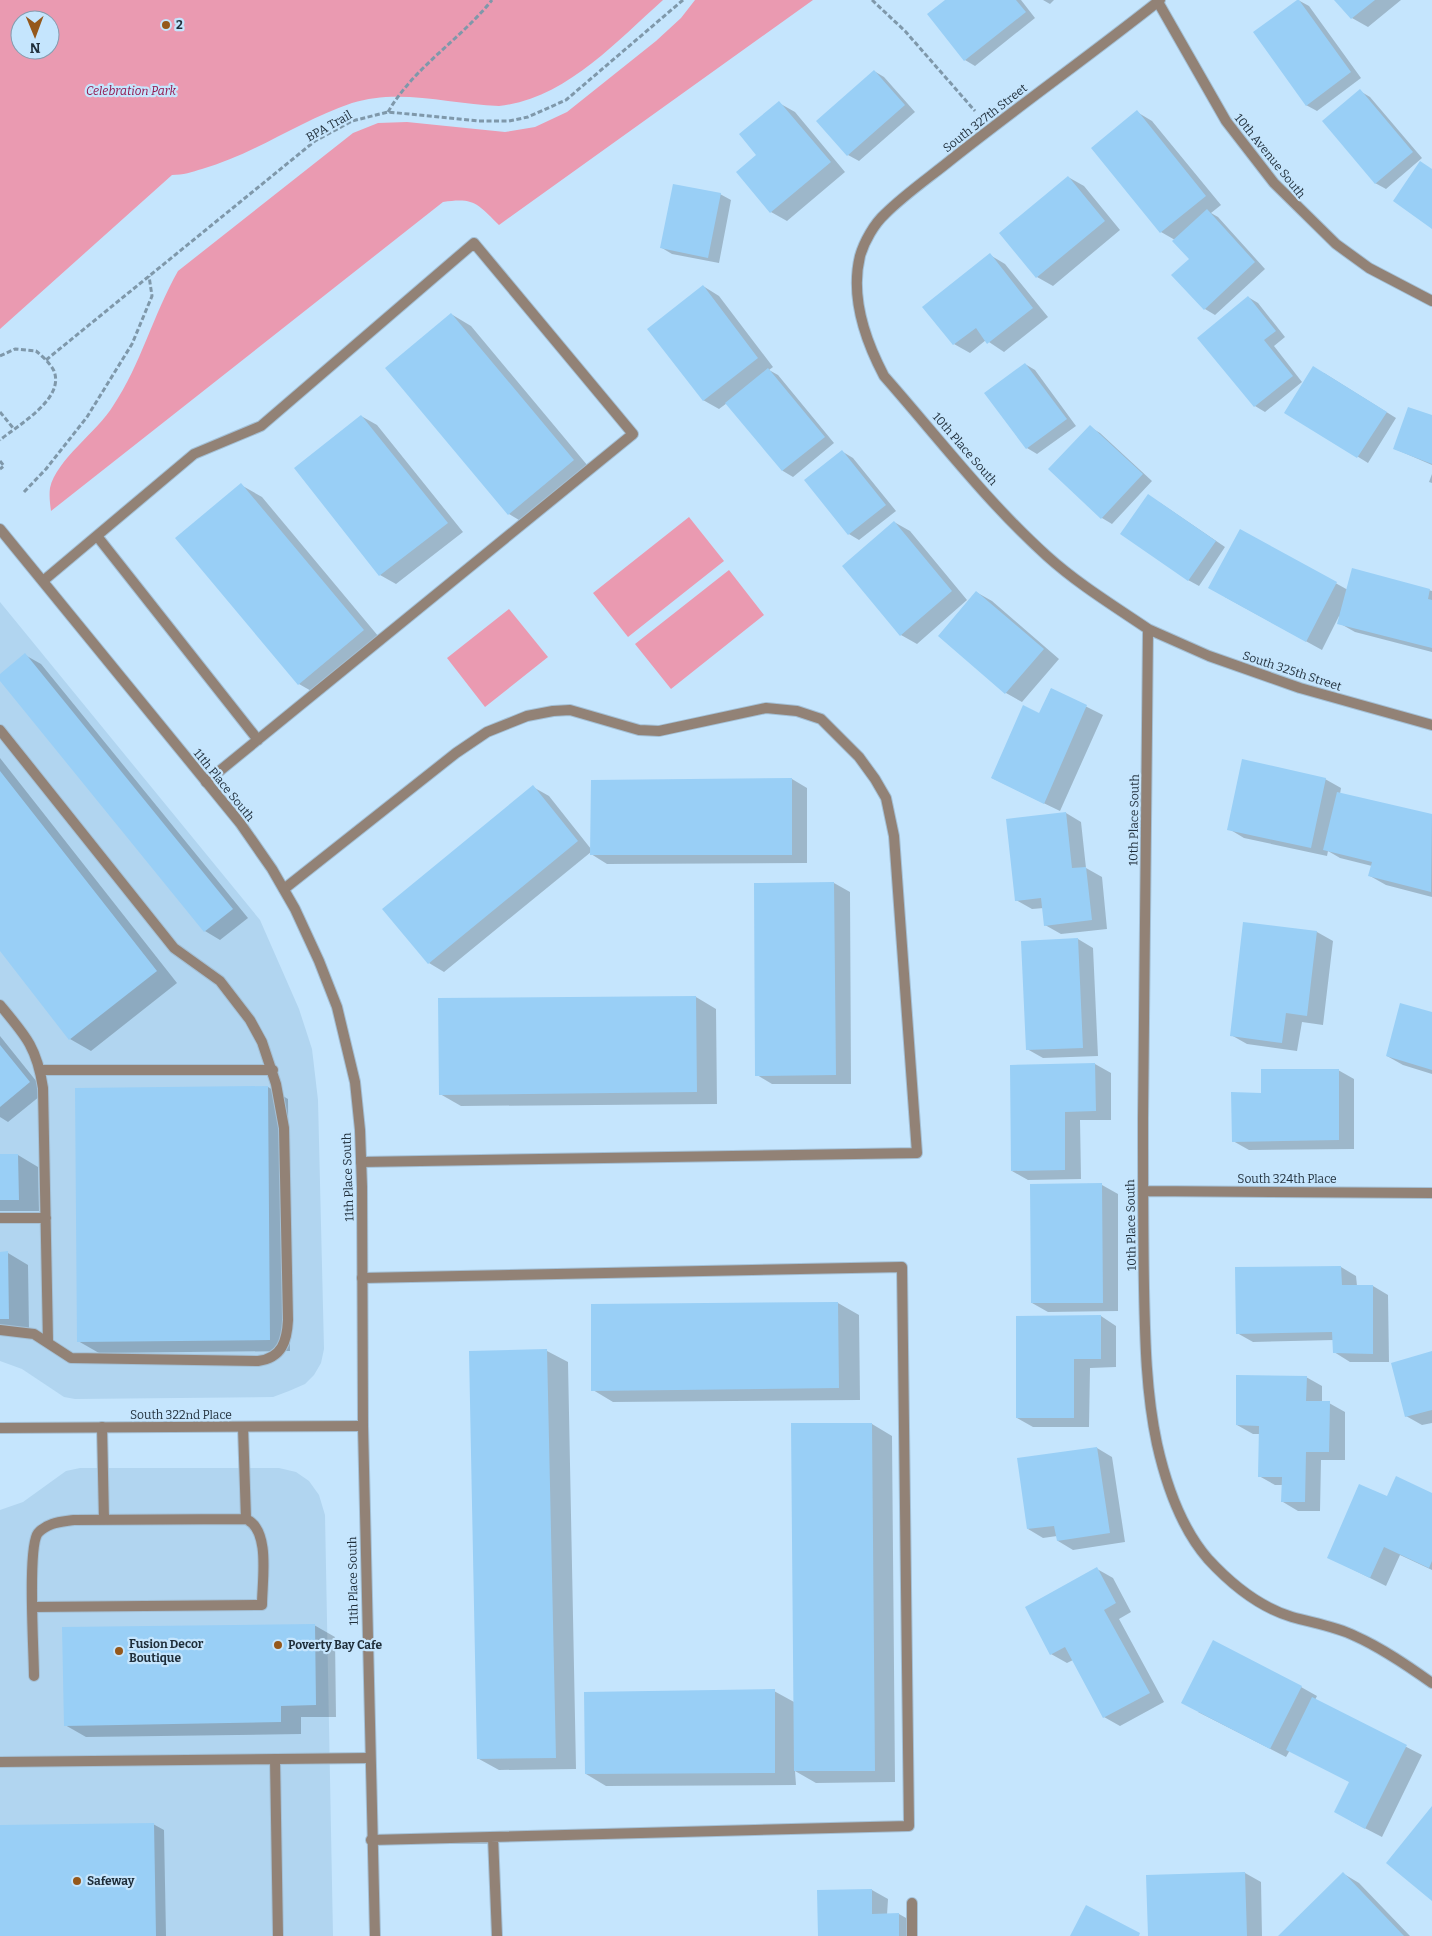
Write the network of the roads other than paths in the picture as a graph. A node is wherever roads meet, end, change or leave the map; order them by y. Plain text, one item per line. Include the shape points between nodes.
1 (1159, 1) edge
2 (856, 280) joint
3 (1432, 301) edge
4 (0, 529) edge
5 (97, 536) junction
6 (43, 581) junction
7 (1148, 629) junction
8 (1432, 726) edge
9 (0, 730) edge
10 (258, 740) junction
11 (206, 782) junction
12 (284, 889) junction
13 (0, 1005) edge
14 (41, 1070) junction
15 (273, 1070) junction
16 (361, 1162) junction
17 (1143, 1191) junction
18 (1432, 1193) edge
19 (0, 1218) edge
20 (46, 1218) junction
21 (362, 1278) junction
22 (0, 1330) edge
23 (48, 1341) junction
24 (363, 1426) junction
25 (243, 1427) junction
26 (0, 1428) edge
27 (102, 1428) junction
28 (246, 1519) junction
29 (104, 1520) junction
30 (33, 1608) junction
31 (34, 1676) dead end
32 (1432, 1684) edge
33 (369, 1758) junction
34 (275, 1759) junction
35 (0, 1762) edge
36 (493, 1837) junction
37 (371, 1840) junction
38 (912, 1903) dead end
39 (278, 1936) edge
40 (374, 1936) edge
41 (497, 1936) edge
42 (912, 1936) edge

1 - 2 street, South 327th Street via 884,214 860,255
1 - 3 street, 10th Avenue South via 1226,121 1274,183 1336,244 1369,268
2 - 7 street, 10th Place South via 864,330 884,376 1047,556 1094,594
4 - 6 street, 11th Place South
5 - 6 street
5 - 10 street
5 - 10 street via 194,454 261,426 474,243 633,434
6 - 11 street, 11th Place South
7 - 8 street, South 325th Street via 1209,656 1300,688
7 - 17 street, 10th Place South
9 - 15 street via 174,948 220,982 250,1020
10 - 11 street
11 - 12 street, 11th Place South via 240,823
12 - 16 street, 11th Place South via 337,1007 355,1082
12 - 16 street via 456,752 487,732 553,710 570,710 639,730 659,731 766,708 797,711 820,719 839,735 865,764 886,798 894,836 917,1153
13 - 14 street via 29,1042
14 - 15 street
14 - 20 street
15 - 23 street via 284,1128 288,1320 282,1349 272,1358 258,1361 84,1358 66,1355
16 - 21 street, 11th Place South
17 - 18 street, South 324th Place
17 - 32 street, 10th Place South via 1146,1355 1156,1441 1166,1478 1188,1527 1206,1556 1228,1580 1259,1603 1355,1636
19 - 20 street
20 - 23 street
21 - 24 street, 11th Place South
21 - 36 street via 902,1267 909,1826
22 - 23 street via 34,1334
24 - 25 street, South 322nd Place
24 - 33 street, 11th Place South
25 - 27 street, South 322nd Place
25 - 28 street
26 - 27 street, South 322nd Place
27 - 29 street
28 - 29 street
28 - 30 street via 253,1522 262,1537 262,1605
29 - 30 street via 58,1522 38,1533 33,1554
30 - 31 street
33 - 34 street
33 - 37 street, 11th Place South
34 - 35 street
34 - 39 street
36 - 37 street
36 - 41 street
37 - 40 street, 11th Place South
38 - 42 street

